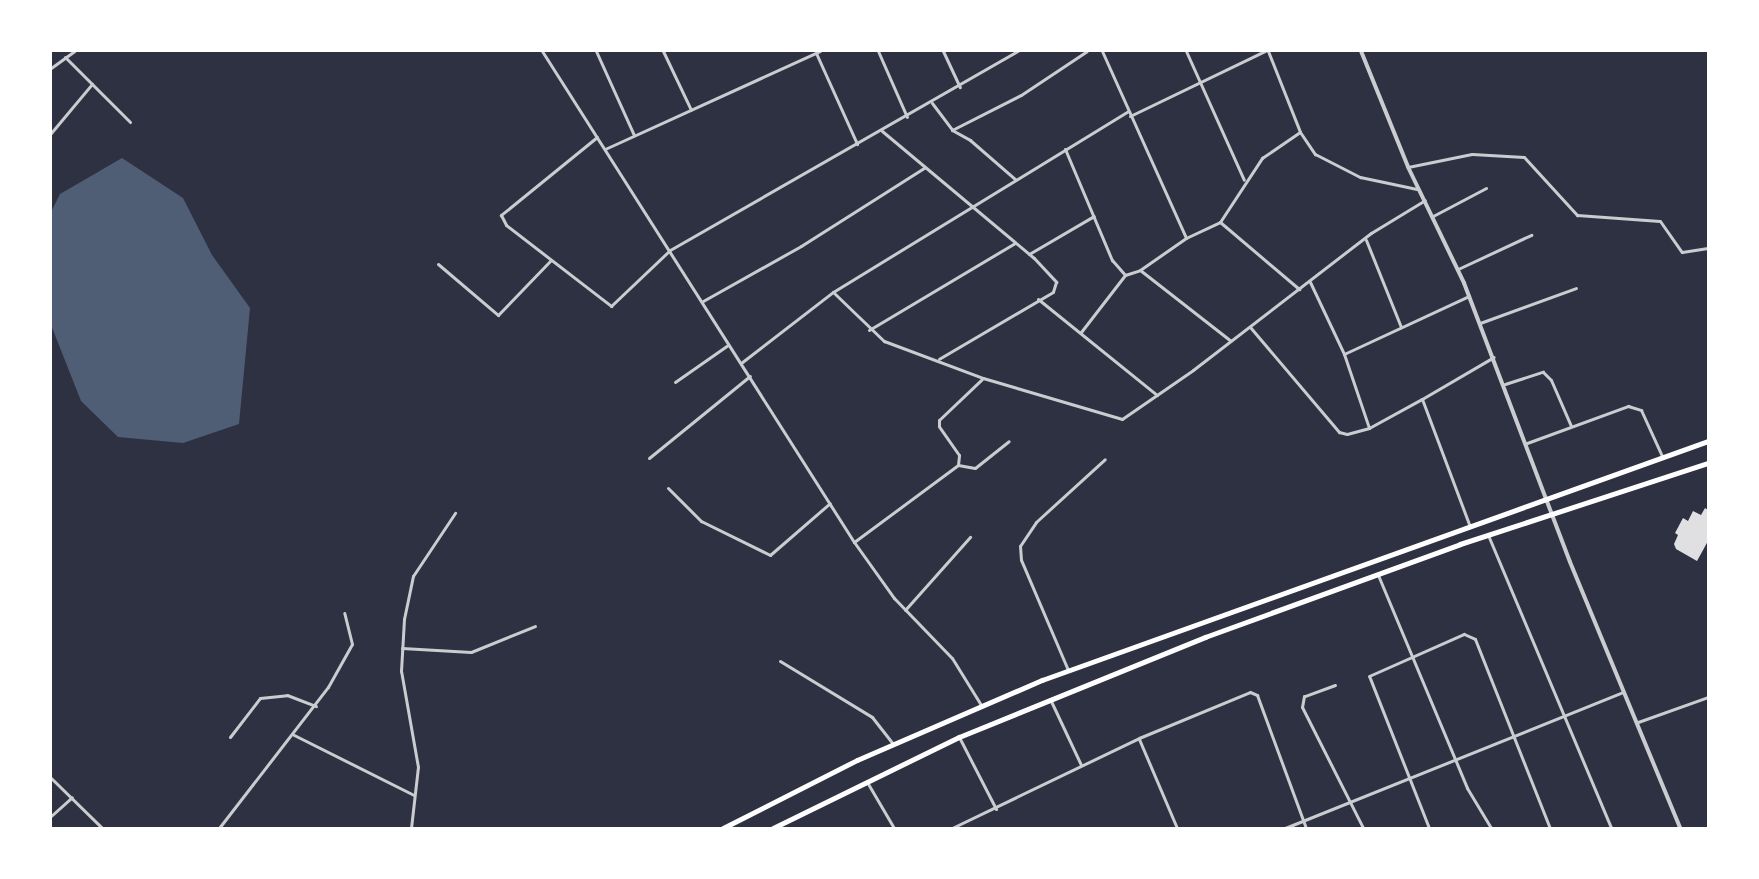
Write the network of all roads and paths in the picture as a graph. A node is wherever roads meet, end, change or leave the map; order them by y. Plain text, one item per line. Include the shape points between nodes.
1 (74, 51) edge
2 (542, 51) edge
3 (596, 51) edge
4 (663, 51) edge
5 (820, 51) edge
6 (878, 51) edge
7 (943, 51) edge
8 (1017, 51) edge
9 (1088, 51) edge
10 (1102, 51) edge
11 (1186, 51) edge
12 (1267, 51) edge
13 (1361, 51) edge
14 (816, 53) junction
15 (65, 57) junction
16 (51, 68) edge
17 (92, 84) junction
18 (1199, 84) junction
19 (960, 87) junction
20 (932, 103) junction
21 (691, 110) junction
22 (1128, 111) junction
23 (1130, 116) junction
24 (907, 117) junction
25 (130, 122) dead end
26 (952, 130) junction
27 (882, 131) junction
28 (1300, 132) junction
29 (51, 133) edge
30 (634, 135) junction
31 (597, 137) junction
32 (857, 145) junction
33 (605, 149) junction
34 (1065, 149) junction
35 (1408, 167) junction
36 (924, 168) junction
37 (1015, 179) junction
38 (1245, 181) junction
39 (1486, 188) dead end
40 (1420, 189) junction
41 (1425, 200) junction
42 (970, 206) junction
43 (1094, 216) junction
44 (1433, 216) junction
45 (1220, 222) junction
46 (1531, 235) dead end
47 (1186, 238) junction
48 (1366, 240) junction
49 (1015, 243) junction
50 (1708, 248) edge
51 (670, 250) junction
52 (1029, 254) junction
53 (550, 261) junction
54 (438, 264) dead end
55 (1458, 269) junction
56 (1140, 270) junction
57 (1125, 275) junction
58 (1310, 282) junction
59 (1576, 288) dead end
60 (1299, 289) junction
61 (833, 292) junction
62 (1469, 296) junction
63 (1038, 299) junction
64 (703, 301) junction
65 (1480, 323) junction
66 (1250, 327) junction
67 (1401, 327) junction
68 (869, 330) junction
69 (1081, 332) junction
70 (1231, 341) junction
71 (728, 345) junction
72 (1344, 354) junction
73 (1494, 357) junction
74 (939, 359) junction
75 (741, 363) junction
76 (750, 376) junction
77 (983, 378) junction
78 (675, 382) dead end
79 (1505, 384) junction
80 (1157, 395) junction
81 (1422, 399) junction
82 (1571, 426) junction
83 (1368, 428) junction
84 (1009, 441) dead end
85 (1708, 441) edge
86 (1527, 443) junction
87 (1663, 457) junction
88 (649, 458) dead end
89 (1105, 459) dead end
90 (1708, 463) edge
91 (958, 465) junction
92 (668, 488) dead end
93 (1546, 498) junction
94 (830, 503) junction
95 (455, 513) dead end
96 (1552, 515) junction
97 (1469, 524) junction
98 (1488, 535) junction
99 (970, 537) dead end
100 (854, 542) junction
101 (1378, 573) junction
102 (905, 609) junction
103 (344, 614) dead end
104 (535, 626) dead end
105 (402, 648) junction
106 (1412, 656) junction
107 (780, 662) dead end
108 (1068, 669) junction
109 (1335, 685) dead end
110 (1625, 691) junction
111 (1708, 697) edge
112 (1050, 699) junction
113 (981, 705) junction
114 (316, 706) junction
115 (1562, 719) junction
116 (1638, 722) junction
117 (294, 735) junction
118 (230, 737) dead end
119 (959, 737) junction
120 (1139, 738) junction
121 (1514, 738) junction
122 (892, 744) junction
123 (1455, 761) junction
124 (1081, 765) junction
125 (51, 778) edge
126 (1409, 779) junction
127 (866, 781) junction
128 (414, 795) junction
129 (72, 797) junction
130 (1351, 802) junction
131 (996, 808) junction
132 (51, 816) edge
133 (1304, 821) junction
134 (959, 827) edge
135 (102, 828) edge
136 (219, 828) edge
137 (411, 828) edge
138 (723, 828) edge
139 (775, 828) edge
140 (894, 828) edge
141 (952, 828) edge
142 (1177, 828) edge
143 (1285, 828) edge
144 (1306, 828) edge
145 (1362, 828) edge
146 (1428, 828) edge
147 (1491, 828) edge
148 (1550, 828) edge
149 (1611, 828) edge
150 (1680, 828) edge

1 - 15 street
2 - 31 street
3 - 30 street
4 - 21 street
5 - 14 street
6 - 24 street
7 - 19 street
8 - 19 street
9 - 26 street via 1021,94
10 - 22 street
11 - 18 street
12 - 18 street
12 - 28 street
13 - 35 street
14 - 21 street
14 - 32 street
15 - 16 street
15 - 17 street
17 - 25 street
17 - 29 street
18 - 23 street
18 - 38 street
19 - 20 street
20 - 24 street
20 - 26 street
21 - 30 street
22 - 23 street
22 - 34 street
23 - 47 street
24 - 27 street
26 - 37 street via 970,140
27 - 32 street
27 - 36 street
28 - 38 street via 1269,152
28 - 40 street via 1315,154 1332,165 1360,177
30 - 33 street
31 - 33 street
31 - 53 street via 501,215 506,225
32 - 51 street
33 - 51 street
34 - 37 street
34 - 43 street
35 - 40 street
35 - 50 street via 1472,154 1524,157 1577,215 1660,221 1682,252
36 - 42 street
36 - 64 street via 801,246
37 - 42 street
38 - 45 street
39 - 44 street
40 - 41 street
41 - 44 street
41 - 48 street
42 - 49 street
42 - 61 street
43 - 52 street
43 - 57 street via 1112,260
44 - 55 street
45 - 47 street
45 - 60 street
46 - 55 street
47 - 56 street
48 - 58 street
48 - 67 street
49 - 52 street
49 - 68 street
51 - 53 street via 611,306
51 - 64 street
52 - 63 street via 1056,282 1053,292
53 - 54 street via 499,315
55 - 62 street
56 - 57 street
56 - 70 street
57 - 69 street
58 - 60 street
58 - 72 street
59 - 65 street
60 - 66 street
61 - 68 street
61 - 75 street
62 - 65 street
62 - 67 street
63 - 69 street
63 - 74 street
64 - 71 street
65 - 73 street
66 - 70 street
66 - 83 street via 1329,424 1347,434
67 - 72 street
68 - 74 street via 884,341
69 - 80 street
70 - 80 street
71 - 75 street
71 - 78 street
72 - 83 street
73 - 79 street
73 - 81 street
74 - 77 street
75 - 76 street
76 - 88 street
76 - 94 street
77 - 80 street via 1119,419
77 - 91 street via 939,420 958,455
79 - 82 street via 1543,372 1551,380
79 - 86 street
81 - 83 street
81 - 97 street
82 - 86 street
82 - 87 street via 1635,407 1641,410
84 - 91 street via 975,468
85 - 87 main road
86 - 93 street
87 - 93 main road
89 - 108 street via 1036,522 1020,546 1021,560
90 - 96 main road
91 - 100 street
92 - 94 street via 701,521 770,555
93 - 96 street
93 - 97 main road
94 - 100 street
95 - 105 street via 413,576
96 - 98 main road
96 - 110 street
97 - 108 main road
98 - 101 main road
98 - 115 street
99 - 102 street
100 - 102 street
101 - 106 street
101 - 112 main road
102 - 113 street via 952,658
103 - 114 street via 352,644
104 - 105 street via 471,652
105 - 128 street via 401,671 417,756
106 - 121 street via 1471,634
106 - 123 street
106 - 126 street via 1373,671 1369,682
107 - 122 street via 872,717
108 - 113 main road
109 - 130 street via 1304,696 1302,707
110 - 115 street
110 - 116 street
111 - 116 street
112 - 119 main road
112 - 124 street
113 - 122 main road
114 - 117 street
114 - 118 street via 287,695 260,698
115 - 121 street
115 - 149 street
116 - 150 street
117 - 128 street
117 - 136 street
119 - 127 main road
119 - 131 street
120 - 124 street
120 - 133 street via 1254,693
120 - 142 street
121 - 123 street
121 - 148 street
122 - 138 main road
123 - 126 street
123 - 147 street
124 - 131 street
125 - 129 street
126 - 130 street
126 - 146 street
127 - 139 main road
127 - 140 street
128 - 137 street
129 - 132 street
129 - 135 street
130 - 133 street
130 - 145 street
131 - 134 street
133 - 143 street
133 - 144 street
134 - 141 street

